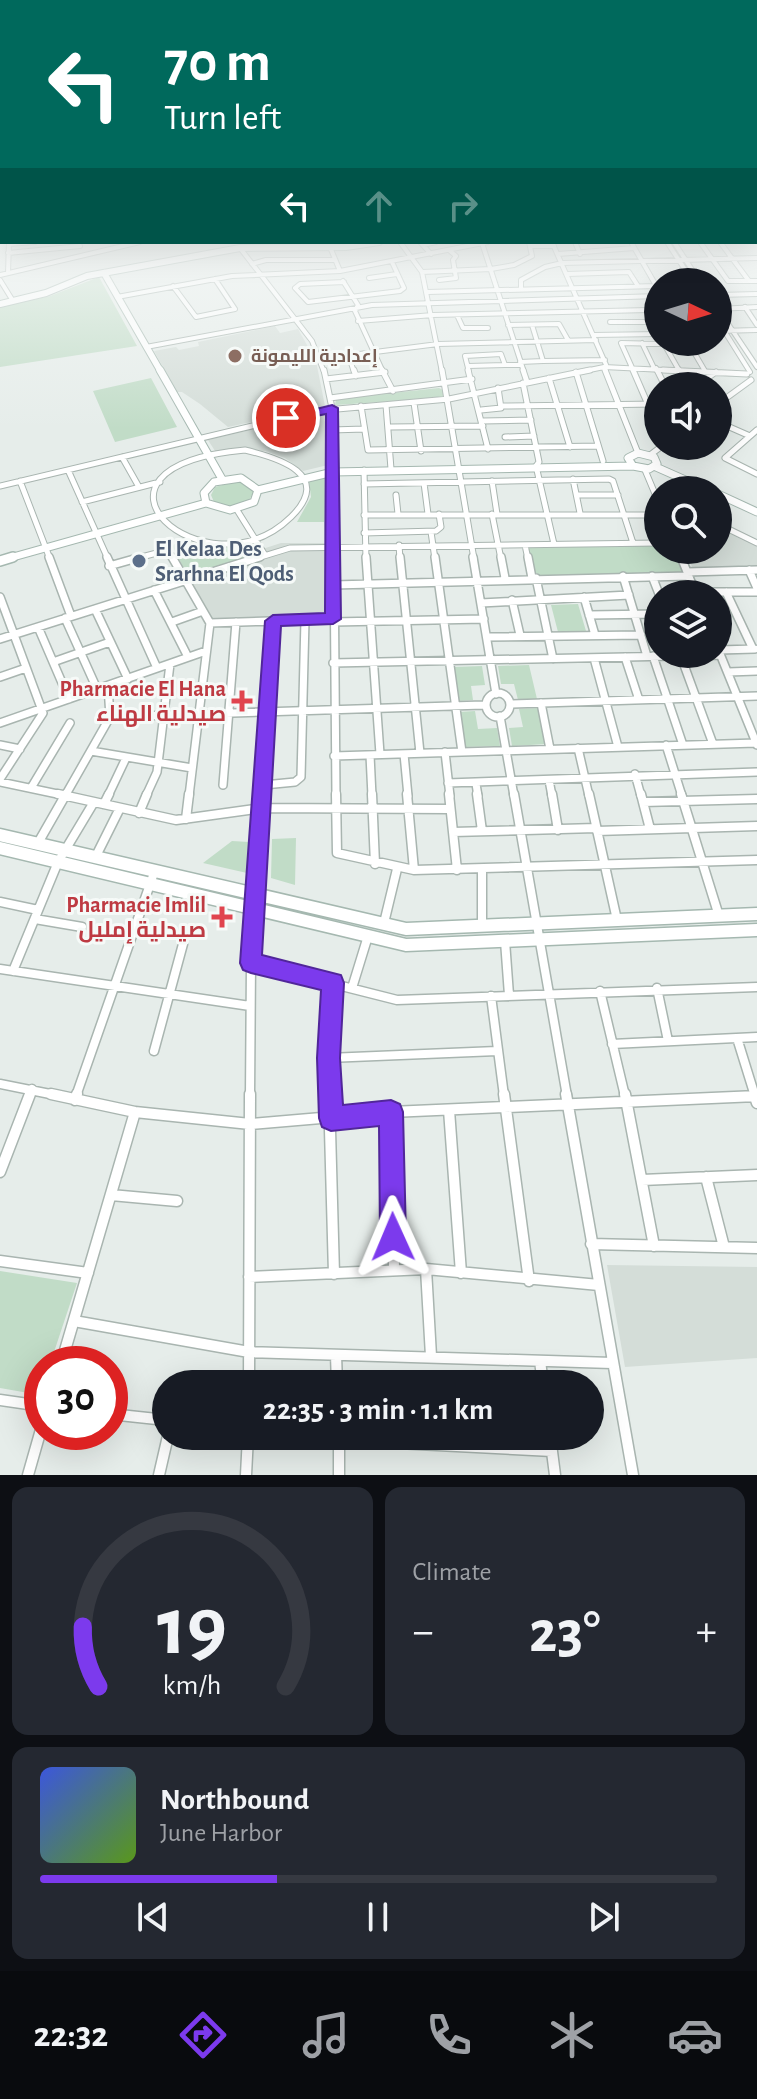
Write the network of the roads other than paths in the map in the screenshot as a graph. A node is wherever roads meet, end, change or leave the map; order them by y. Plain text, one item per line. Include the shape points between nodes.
1 (8, 292) edge
2 (43, 292) edge
3 (114, 292) edge
4 (143, 292) edge
5 (177, 292) edge
6 (224, 292) edge
7 (273, 292) edge
8 (299, 292) edge
9 (350, 292) edge
10 (394, 292) edge
11 (428, 292) joint
12 (434, 292) edge
13 (498, 292) edge
14 (574, 292) edge
15 (616, 292) edge
16 (757, 293) edge
17 (732, 294) edge
18 (352, 296) junction
19 (644, 296) edge
20 (117, 297) junction
21 (616, 297) junction
22 (644, 297) edge
23 (577, 299) junction
24 (501, 300) junction
25 (13, 301) junction
26 (431, 302) junction
27 (0, 304) edge
28 (745, 307) junction
29 (757, 307) edge
30 (356, 308) junction
31 (732, 308) edge
32 (644, 310) edge
33 (605, 311) junction
34 (583, 312) junction
35 (541, 313) junction
36 (505, 314) junction
37 (433, 315) junction
38 (457, 315) junction
39 (484, 315) junction
40 (294, 318) junction
41 (358, 321) junction
42 (610, 322) junction
43 (644, 322) edge
44 (546, 324) junction
45 (508, 325) junction
46 (532, 325) junction
47 (757, 327) edge
48 (488, 328) junction
49 (733, 331) joint
50 (616, 334) junction
51 (624, 334) junction
52 (644, 334) edge
53 (595, 337) junction
54 (568, 340) junction
55 (538, 341) junction
56 (514, 342) junction
57 (493, 343) junction
58 (625, 343) junction
59 (642, 343) junction
60 (732, 343) edge
61 (438, 344) junction
62 (147, 348) junction
63 (375, 351) junction
64 (696, 356) edge
65 (320, 359) junction
66 (543, 361) junction
67 (351, 363) dead end
68 (521, 363) junction
69 (605, 364) junction
70 (505, 365) junction
71 (468, 366) junction
72 (631, 367) junction
73 (655, 368) junction
74 (678, 369) junction
75 (757, 369) edge
76 (705, 371) junction
77 (385, 372) junction
78 (576, 372) junction
79 (657, 372) edge
80 (680, 372) edge
81 (716, 372) edge
82 (356, 376) junction
83 (751, 377) edge
84 (549, 378) junction
85 (326, 379) junction
86 (472, 379) junction
87 (525, 382) junction
88 (447, 384) junction
89 (498, 388) junction
90 (393, 391) junction
91 (476, 393) junction
92 (732, 393) edge
93 (644, 397) edge
94 (330, 398) junction
95 (449, 399) junction
96 (414, 403) junction
97 (644, 404) edge
98 (386, 405) junction
99 (528, 405) junction
100 (558, 405) junction
101 (586, 405) junction
102 (620, 405) junction
103 (361, 406) junction
104 (501, 406) junction
105 (332, 408) junction
106 (481, 410) junction
107 (531, 420) junction
108 (483, 424) junction
109 (390, 427) junction
110 (419, 427) junction
111 (454, 428) junction
112 (732, 428) edge
113 (364, 429) junction
114 (332, 430) junction
115 (757, 430) edge
116 (534, 436) junction
117 (750, 436) junction
118 (505, 437) dead end
119 (198, 439) junction
120 (598, 446) junction
121 (570, 447) junction
122 (536, 448) junction
123 (488, 449) junction
124 (457, 450) junction
125 (421, 451) junction
126 (392, 452) junction
127 (638, 453) junction
128 (208, 454) junction
129 (644, 454) edge
130 (122, 457) junction
131 (655, 460) edge
132 (603, 461) junction
133 (630, 463) junction
134 (538, 464) junction
135 (459, 466) junction
136 (391, 467) junction
137 (656, 467) junction
138 (68, 470) junction
139 (333, 470) junction
140 (364, 470) junction
141 (645, 470) junction
142 (757, 474) edge
143 (302, 476) junction
144 (648, 476) edge
145 (676, 476) edge
146 (222, 479) junction
147 (573, 479) junction
148 (538, 480) junction
149 (20, 481) junction
150 (462, 481) junction
151 (492, 481) junction
152 (160, 482) junction
153 (424, 483) junction
154 (364, 484) junction
155 (0, 486) edge
156 (139, 487) junction
157 (257, 487) junction
158 (396, 495) dead end
159 (577, 495) junction
160 (618, 495) junction
161 (732, 500) edge
162 (205, 501) junction
163 (757, 501) edge
164 (82, 502) junction
165 (237, 510) junction
166 (753, 510) edge
167 (547, 513) junction
168 (580, 513) junction
169 (398, 514) junction
170 (428, 514) junction
171 (439, 514) junction
172 (467, 514) junction
173 (495, 514) junction
174 (623, 514) junction
175 (157, 515) junction
176 (364, 515) junction
177 (644, 515) edge
178 (96, 531) junction
179 (732, 531) edge
180 (431, 532) junction
181 (364, 533) junction
182 (255, 538) junction
183 (633, 543) junction
184 (644, 543) edge
185 (757, 543) edge
186 (433, 544) junction
187 (554, 544) junction
188 (399, 545) junction
189 (472, 545) junction
190 (497, 545) junction
191 (525, 545) junction
192 (44, 546) junction
193 (365, 546) junction
194 (333, 547) junction
195 (0, 554) edge
196 (265, 555) junction
197 (0, 561) edge
198 (683, 564) edge
199 (109, 566) junction
200 (749, 570) junction
201 (757, 570) edge
202 (687, 574) junction
203 (623, 576) junction
204 (652, 576) junction
205 (477, 578) junction
206 (505, 578) junction
207 (534, 578) junction
208 (186, 580) junction
209 (438, 580) junction
210 (654, 580) edge
211 (690, 580) edge
212 (401, 581) junction
213 (368, 582) junction
214 (333, 585) junction
215 (154, 590) junction
216 (757, 590) edge
217 (732, 592) edge
218 (629, 595) junction
219 (0, 597) edge
220 (584, 597) junction
221 (540, 599) junction
222 (124, 600) junction
223 (512, 600) junction
224 (481, 603) junction
225 (732, 604) edge
226 (95, 609) junction
227 (203, 611) junction
228 (635, 614) junction
229 (644, 614) edge
230 (589, 615) junction
231 (68, 617) junction
232 (370, 619) junction
233 (408, 619) junction
234 (442, 619) junction
235 (484, 619) junction
236 (305, 620) junction
237 (333, 620) junction
238 (273, 621) junction
239 (172, 622) junction
240 (236, 622) junction
241 (210, 623) junction
242 (38, 627) junction
243 (13, 635) junction
244 (520, 635) junction
245 (549, 635) junction
246 (595, 635) junction
247 (641, 635) junction
248 (487, 637) junction
249 (0, 639) edge
250 (110, 642) junction
251 (644, 642) edge
252 (755, 649) edge
253 (732, 650) edge
254 (206, 651) junction
255 (81, 653) junction
256 (644, 656) edge
257 (188, 657) junction
258 (625, 657) junction
259 (594, 658) junction
260 (553, 659) junction
261 (53, 662) junction
262 (450, 662) junction
263 (491, 662) junction
264 (333, 663) junction
265 (375, 663) junction
266 (412, 663) junction
267 (170, 664) junction
268 (26, 668) junction
269 (157, 668) junction
270 (655, 668) edge
271 (685, 668) edge
272 (726, 668) edge
273 (757, 671) edge
274 (728, 672) junction
275 (0, 677) edge
276 (128, 679) junction
277 (108, 686) junction
278 (97, 689) junction
279 (496, 694) junction
280 (757, 696) edge
281 (738, 697) junction
282 (696, 698) junction
283 (69, 699) junction
284 (667, 699) junction
285 (639, 700) junction
286 (605, 701) junction
287 (541, 703) junction
288 (512, 704) junction
289 (483, 705) junction
290 (456, 706) junction
291 (416, 707) junction
292 (41, 709) junction
293 (377, 709) junction
294 (333, 710) junction
295 (302, 711) junction
296 (269, 712) junction
297 (228, 713) junction
298 (197, 715) junction
299 (163, 716) junction
300 (500, 716) junction
301 (110, 717) junction
302 (1, 720) edge
303 (752, 722) edge
304 (70, 723) dead end
305 (713, 744) junction
306 (757, 744) edge
307 (0, 745) edge
308 (666, 745) junction
309 (683, 745) junction
310 (618, 747) junction
311 (578, 748) junction
312 (20, 749) junction
313 (550, 749) junction
314 (91, 751) junction
315 (507, 751) junction
316 (445, 752) junction
317 (462, 752) junction
318 (420, 753) junction
319 (380, 754) junction
320 (404, 754) junction
321 (370, 755) junction
322 (334, 756) junction
323 (126, 758) junction
324 (158, 762) junction
325 (192, 768) junction
326 (674, 772) junction
327 (757, 772) edge
328 (635, 774) junction
329 (585, 777) junction
330 (549, 780) junction
331 (0, 781) edge
332 (448, 783) junction
333 (513, 783) junction
334 (476, 784) junction
335 (223, 785) dead end
336 (264, 785) junction
337 (31, 788) junction
338 (65, 795) junction
339 (757, 799) edge
340 (683, 800) junction
341 (94, 802) junction
342 (643, 802) junction
343 (104, 804) junction
344 (120, 808) junction
345 (262, 808) junction
346 (409, 809) junction
347 (450, 809) junction
348 (335, 810) junction
349 (373, 810) junction
350 (139, 813) junction
351 (186, 819) junction
352 (757, 826) edge
353 (692, 828) junction
354 (650, 829) junction
355 (558, 830) junction
356 (597, 830) junction
357 (482, 831) junction
358 (453, 832) junction
359 (521, 832) junction
360 (0, 835) edge
361 (38, 843) junction
362 (0, 848) edge
363 (64, 849) junction
364 (31, 856) junction
365 (96, 856) junction
366 (757, 860) edge
367 (58, 862) junction
368 (702, 862) junction
369 (375, 864) junction
370 (605, 865) junction
371 (526, 867) junction
372 (397, 869) junction
373 (482, 869) junction
374 (155, 870) junction
375 (414, 870) junction
376 (457, 870) junction
377 (148, 884) junction
378 (255, 893) junction
379 (0, 902) edge
380 (254, 908) junction
381 (36, 914) junction
382 (757, 914) edge
383 (719, 916) junction
384 (617, 920) junction
385 (384, 923) junction
386 (536, 924) junction
387 (482, 926) junction
388 (82, 927) dead end
389 (757, 930) edge
390 (368, 936) junction
391 (539, 940) junction
392 (505, 941) junction
393 (183, 944) dead end
394 (251, 963) junction
395 (0, 969) edge
396 (13, 971) junction
397 (333, 983) junction
398 (115, 986) junction
399 (757, 987) edge
400 (352, 988) junction
401 (657, 988) junction
402 (600, 991) junction
403 (170, 994) junction
404 (547, 994) junction
405 (509, 995) junction
406 (491, 996) junction
407 (250, 1006) junction
408 (757, 1037) edge
409 (737, 1038) junction
410 (668, 1041) junction
411 (612, 1044) junction
412 (154, 1051) dead end
413 (497, 1051) junction
414 (328, 1058) junction
415 (0, 1084) edge
416 (32, 1089) junction
417 (756, 1098) edge
418 (75, 1100) junction
419 (627, 1104) junction
420 (568, 1106) junction
421 (505, 1107) junction
422 (449, 1110) junction
423 (135, 1112) junction
424 (391, 1112) junction
425 (331, 1118) junction
426 (250, 1124) junction
427 (0, 1172) edge
428 (757, 1175) edge
429 (706, 1177) junction
430 (642, 1180) junction
431 (111, 1195) junction
432 (177, 1201) dead end
433 (591, 1244) junction
434 (654, 1246) junction
435 (724, 1247) junction
436 (757, 1248) edge
437 (0, 1261) edge
438 (394, 1269) junction
439 (426, 1269) junction
440 (88, 1273) junction
441 (461, 1273) junction
442 (334, 1274) junction
443 (249, 1277) junction
444 (529, 1281) junction
445 (599, 1285) junction
446 (74, 1321) junction
447 (66, 1346) edge
448 (249, 1352) junction
449 (336, 1355) junction
450 (431, 1356) junction
451 (540, 1361) junction
452 (612, 1363) junction
453 (249, 1370) edge
454 (337, 1370) edge
455 (541, 1370) edge
456 (0, 1400) edge
457 (24, 1403) edge
458 (128, 1416) edge
459 (152, 1418) edge
460 (35, 1450) edge
461 (165, 1450) edge
462 (247, 1450) edge
463 (339, 1450) edge
464 (536, 1450) edge
465 (552, 1451) joint
466 (28, 1475) edge
467 (159, 1475) edge
468 (246, 1475) edge
469 (339, 1475) edge
470 (555, 1475) edge
471 (633, 1475) edge

1 - 25 street
2 - 25 street
3 - 20 street
4 - 20 street
5 - 6 street via 196,317 235,309
7 - 40 street
8 - 18 street via 308,302
9 - 18 street
10 - 18 street
11 - 12 street
11 - 26 street
13 - 24 street
14 - 23 street
15 - 21 street
16 - 17 street
18 - 30 street
19 - 21 street
20 - 62 street
21 - 23 street
22 - 23 street
23 - 24 street
23 - 34 street
24 - 26 street
24 - 36 street
25 - 27 street
26 - 30 street
26 - 37 street
28 - 29 street
28 - 31 street
28 - 47 street
30 - 40 street
30 - 41 street
32 - 33 street
33 - 34 street
33 - 42 street
34 - 35 street
34 - 53 street
35 - 36 street
35 - 44 street
36 - 39 street
36 - 45 street
37 - 38 street
37 - 41 street
37 - 61 street
38 - 39 street
38 - 48 street via 463,328
39 - 48 street
40 - 62 street
40 - 65 street
41 - 63 street
42 - 43 street
42 - 50 street
44 - 46 street
44 - 54 street via 561,325
45 - 46 street
45 - 56 street
46 - 55 street
47 - 49 street
48 - 57 street
49 - 75 street
50 - 51 street
50 - 53 street
51 - 52 street
51 - 58 street
53 - 54 street
53 - 69 street
54 - 55 street
55 - 56 street
55 - 66 street
56 - 57 street
56 - 68 street
57 - 61 street
58 - 59 street
58 - 72 street via 621,345
59 - 73 street
59 - 74 street via 664,344
60 - 83 street
61 - 63 street
61 - 88 street
62 - 119 street
63 - 65 street
63 - 77 street
64 - 76 street
65 - 85 street
66 - 68 street
66 - 69 street
67 - 82 street
68 - 70 street
68 - 87 street
69 - 72 street
69 - 78 street
69 - 102 street
70 - 71 street
70 - 71 street via 501,354 483,354 466,355
71 - 86 street
72 - 73 street
72 - 93 street
73 - 74 street
73 - 79 street
74 - 76 street
74 - 80 street
75 - 83 street
76 - 81 street
77 - 82 street
77 - 90 street
78 - 84 street
78 - 101 street
82 - 85 street
83 - 92 street
84 - 87 street
84 - 100 street
85 - 94 street
86 - 88 street
86 - 91 street
87 - 89 street
87 - 99 street
88 - 90 street
88 - 95 street
89 - 91 street
89 - 104 street
90 - 94 street
91 - 95 street
91 - 106 street
94 - 105 street
95 - 96 street
95 - 111 street
96 - 98 street
96 - 110 street
97 - 102 street
98 - 103 street
98 - 109 street
99 - 100 street
99 - 104 street
99 - 107 street
100 - 101 street
100 - 121 street
101 - 102 street
101 - 120 street
102 - 127 street
103 - 105 street
103 - 113 street
104 - 106 street
105 - 114 street
105 - 119 street
106 - 108 street
107 - 108 street
107 - 116 street
108 - 111 street
108 - 123 street
109 - 110 street
109 - 126 street
110 - 111 street
110 - 125 street
111 - 124 street
112 - 117 street
113 - 114 street
113 - 126 street via 368,450
114 - 139 street
115 - 117 street
116 - 118 street
116 - 122 street
117 - 142 street via 725,458
119 - 128 street
119 - 130 street
120 - 121 street
120 - 132 street
121 - 122 street
122 - 123 street
122 - 134 street
123 - 124 street
124 - 125 street
124 - 135 street
125 - 126 street
126 - 136 street
127 - 129 street
127 - 133 street
128 - 143 street via 262,452
128 - 146 street
128 - 152 street via 180,465
130 - 138 street
130 - 156 street
131 - 137 street
132 - 133 street
132 - 134 street
133 - 134 street
133 - 141 street
134 - 135 street
134 - 148 street
135 - 136 street
135 - 150 street
136 - 139 street
136 - 140 street
137 - 141 street
137 - 145 street
138 - 149 street
138 - 164 street
139 - 140 street
139 - 143 street
139 - 194 street
140 - 154 street
141 - 144 street
143 - 157 street
143 - 182 street via 304,505 293,519
146 - 157 street via 241,478
146 - 162 street via 207,487
147 - 148 street
147 - 159 street
147 - 160 street via 611,480
148 - 151 street
148 - 167 street
149 - 155 street
149 - 192 street
150 - 151 street
150 - 153 street
150 - 172 street
151 - 173 street
152 - 156 street
152 - 175 street via 155,492
153 - 154 street
153 - 170 street
154 - 176 street
156 - 164 street
157 - 165 street via 254,502
158 - 169 street
159 - 160 street
159 - 168 street
160 - 174 street
161 - 166 street
162 - 165 street via 214,508
162 - 175 street
163 - 166 street
164 - 178 street
165 - 182 street
167 - 168 street
167 - 173 street
167 - 187 street
168 - 174 street
169 - 170 street
169 - 176 street
170 - 171 street
171 - 172 street
171 - 180 street via 441,527
172 - 173 street
172 - 189 street
173 - 190 street
174 - 177 street
174 - 183 street
175 - 178 street
175 - 182 street via 194,539 224,543
176 - 181 street
178 - 192 street
178 - 199 street
179 - 185 street
180 - 181 street
180 - 186 street
181 - 193 street
182 - 196 street
183 - 184 street
183 - 187 street
186 - 188 street
186 - 189 street
186 - 209 street
187 - 191 street
188 - 193 street
188 - 212 street
189 - 190 street
189 - 205 street
190 - 191 street
190 - 206 street
191 - 207 street
192 - 195 street
192 - 197 street
192 - 231 street
193 - 194 street
193 - 213 street
194 - 196 street via 290,548
194 - 214 street
196 - 208 street
198 - 202 street
199 - 208 street via 168,550
199 - 222 street
200 - 201 street
200 - 202 street
200 - 216 street
202 - 204 street
202 - 211 street
203 - 204 street
203 - 207 street
203 - 218 street
204 - 210 street
205 - 206 street
205 - 209 street
205 - 224 street
206 - 207 street
207 - 221 street
208 - 215 street
208 - 227 street
209 - 212 street
209 - 234 street
212 - 213 street
212 - 233 street
213 - 214 street
213 - 232 street
214 - 237 street
215 - 222 street
215 - 239 street
216 - 217 street
218 - 220 street
218 - 228 street
219 - 243 street
220 - 221 street
220 - 230 street
221 - 223 street
221 - 245 street
222 - 226 street
222 - 269 street
223 - 224 street
223 - 244 street
224 - 235 street
225 - 252 street
226 - 231 street
226 - 250 street
227 - 239 street
227 - 241 street
228 - 229 street
228 - 230 street
228 - 247 street
230 - 246 street
231 - 242 street
231 - 255 street
232 - 233 street
232 - 237 street
232 - 265 street
233 - 234 street
233 - 266 street
234 - 235 street
234 - 262 street
235 - 248 street
236 - 237 street
236 - 238 street
236 - 295 street
237 - 264 street
238 - 240 street
238 - 296 street
239 - 257 street
240 - 241 street
240 - 297 street
241 - 254 street
242 - 243 street
242 - 261 street
243 - 249 street
243 - 268 street
244 - 245 street
244 - 248 street
245 - 246 street
245 - 260 street
246 - 247 street
247 - 251 street
248 - 263 street
250 - 255 street
250 - 276 street
252 - 253 street
254 - 257 street
254 - 298 street
255 - 261 street
255 - 278 street
256 - 258 street
257 - 267 street
258 - 259 street
258 - 285 street
259 - 260 street
259 - 286 street
260 - 263 street
261 - 283 street
262 - 263 street
262 - 266 street
262 - 290 street
263 - 279 street
264 - 265 street
264 - 294 street
265 - 266 street
265 - 293 street
266 - 291 street
267 - 269 street
267 - 299 street
268 - 275 street
268 - 292 street
269 - 276 street
270 - 284 street
271 - 282 street
272 - 274 street
273 - 274 street
274 - 281 street
276 - 277 street
277 - 278 street
277 - 301 street
278 - 283 street
279 - 288 street
279 - 289 street
280 - 281 street
281 - 282 street
281 - 303 street
282 - 284 street
282 - 305 street
283 - 292 street
284 - 285 street
284 - 309 street
285 - 286 street
286 - 287 street
286 - 310 street
287 - 288 street
287 - 313 street
288 - 300 street
289 - 290 street
289 - 300 street
290 - 291 street
290 - 317 street
291 - 293 street
291 - 318 street
292 - 302 street
292 - 312 street
293 - 294 street
293 - 319 street
294 - 295 street
294 - 322 street
295 - 296 street
295 - 336 street via 300,779
296 - 297 street
296 - 336 street
297 - 298 street
297 - 335 street
298 - 299 street
298 - 325 street
299 - 301 street
299 - 324 street
300 - 315 street
301 - 314 street
303 - 306 street
304 - 337 street
305 - 306 street
305 - 309 street
307 - 312 street
308 - 309 street
308 - 310 street
308 - 326 street
310 - 311 street
311 - 313 street
311 - 329 street
312 - 331 street
313 - 315 street
314 - 323 street
314 - 338 street
315 - 317 street
315 - 333 street
316 - 317 street
316 - 318 street
316 - 332 street
318 - 320 street
319 - 320 street
319 - 321 street
320 - 346 street
321 - 322 street
321 - 349 street
322 - 348 street
323 - 324 street
323 - 343 street
324 - 325 street
324 - 350 street
325 - 351 street
326 - 327 street
326 - 328 street
326 - 340 street
328 - 329 street
328 - 342 street
329 - 330 street
329 - 356 street
330 - 333 street
330 - 355 street
331 - 337 street
332 - 334 street
332 - 347 street
333 - 334 street
333 - 359 street
334 - 357 street
336 - 345 street
337 - 338 street
338 - 341 street
338 - 361 street
339 - 340 street
340 - 342 street
340 - 353 street
341 - 343 street
341 - 363 street
342 - 354 street
343 - 344 street
344 - 350 street
344 - 365 street
345 - 348 street
345 - 351 street
345 - 378 street
346 - 347 street
346 - 349 street
346 - 375 street
347 - 358 street
348 - 349 street
348 - 369 street via 337,853
349 - 369 street
350 - 351 street
352 - 353 street
353 - 354 street
353 - 368 street
354 - 356 street
355 - 356 street
355 - 359 street
356 - 370 street
357 - 358 street
357 - 359 street
358 - 376 street
359 - 371 street
360 - 361 street
361 - 363 street
361 - 364 street
362 - 364 street
363 - 365 street
363 - 367 street
364 - 367 street
365 - 374 street
366 - 368 street
367 - 377 street
367 - 381 street
368 - 370 street
368 - 383 street
369 - 372 street
370 - 371 street
370 - 384 street
371 - 373 street
371 - 386 street
372 - 375 street
372 - 385 street
373 - 376 street
373 - 387 street
374 - 377 street
374 - 378 street
375 - 376 street
377 - 380 street
377 - 398 street
378 - 380 street
378 - 385 street
379 - 381 street
380 - 390 street
380 - 394 street
381 - 388 street
381 - 396 street
382 - 383 street
383 - 384 street
384 - 386 street
385 - 387 street via 417,929
386 - 387 street
386 - 391 street
389 - 391 street
390 - 392 street via 406,945
390 - 400 street
391 - 392 street
391 - 404 street
392 - 405 street
393 - 403 street
394 - 397 street
394 - 407 street
395 - 396 street
396 - 398 street
397 - 400 street
397 - 414 street
398 - 403 street
398 - 418 street
399 - 401 street
400 - 406 street via 397,1000
401 - 402 street
401 - 410 street
402 - 404 street
402 - 411 street
403 - 407 street
403 - 412 street
404 - 405 street
404 - 420 street
405 - 406 street
406 - 413 street
407 - 426 street
408 - 409 street
409 - 410 street
409 - 417 street
410 - 411 street
411 - 419 street
413 - 414 street
413 - 421 street
414 - 425 street
415 - 416 street
416 - 418 street
416 - 427 street
417 - 419 street
418 - 423 street
419 - 420 street
419 - 430 street
420 - 421 street
420 - 433 street
421 - 422 street
421 - 444 street
422 - 424 street
422 - 441 street
423 - 426 street
423 - 431 street
424 - 425 street
424 - 438 street
425 - 426 street
425 - 442 street
426 - 443 street
428 - 429 street
429 - 430 street
429 - 435 street
430 - 434 street
431 - 432 street
431 - 440 street
433 - 434 street
433 - 445 street
434 - 435 street
435 - 436 street
437 - 440 street
438 - 439 street
438 - 442 street
439 - 441 street
439 - 450 street
440 - 446 street
441 - 444 street
442 - 443 street
443 - 448 street
444 - 445 street
445 - 452 street
446 - 447 street
446 - 448 street
448 - 449 street
448 - 453 street
449 - 450 street
449 - 454 street
450 - 451 street
451 - 452 street
451 - 455 street
452 - 471 street
456 - 457 street
458 - 459 street
460 - 466 street
461 - 467 street
462 - 468 street
463 - 469 street
464 - 465 street
465 - 470 street

